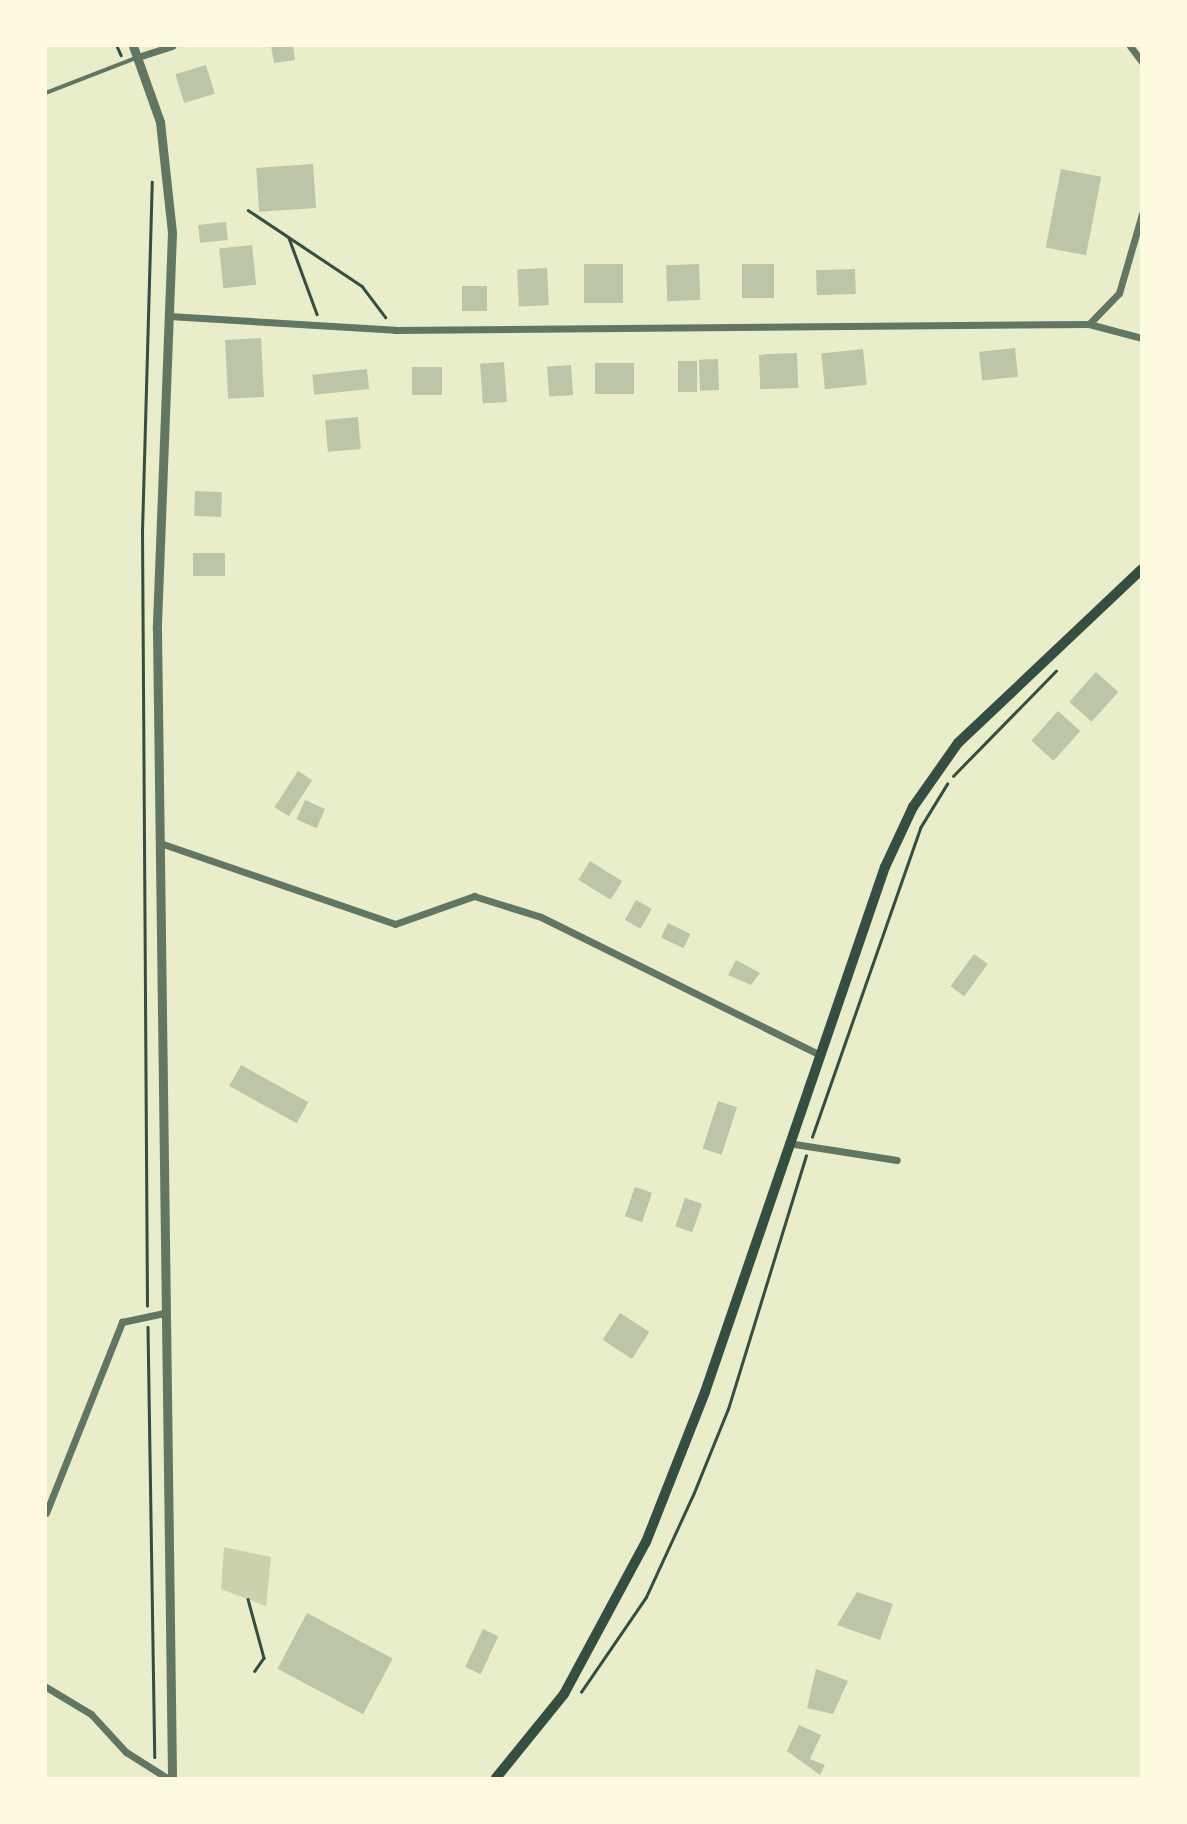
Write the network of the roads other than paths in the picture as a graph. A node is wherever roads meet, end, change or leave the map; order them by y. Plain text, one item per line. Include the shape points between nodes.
1 (133, 46) edge
2 (172, 46) edge
3 (1130, 46) edge
4 (138, 57) junction
5 (1142, 62) edge
6 (46, 93) edge
7 (1142, 214) edge
8 (169, 316) junction
9 (1088, 324) junction
10 (1142, 338) edge
11 (1142, 569) edge
12 (163, 844) junction
13 (818, 1054) junction
14 (788, 1143) junction
15 (897, 1160) dead end
16 (164, 1313) junction
17 (46, 1513) edge
18 (46, 1687) edge
19 (169, 1779) edge
20 (496, 1779) edge

1 - 4 street
2 - 4 street
3 - 5 street
4 - 6 lane
4 - 8 street via 160,122 172,233
7 - 9 street via 1119,293
8 - 9 street via 395,331
8 - 12 street via 157,630
9 - 10 street
11 - 13 main road via 958,743 913,807 885,867
12 - 13 street via 395,924 474,896 615,951
12 - 16 street
13 - 14 main road
14 - 15 street
14 - 20 main road via 705,1392 646,1542 564,1694
16 - 17 street via 122,1322
16 - 19 street
18 - 19 street via 91,1714 126,1752

